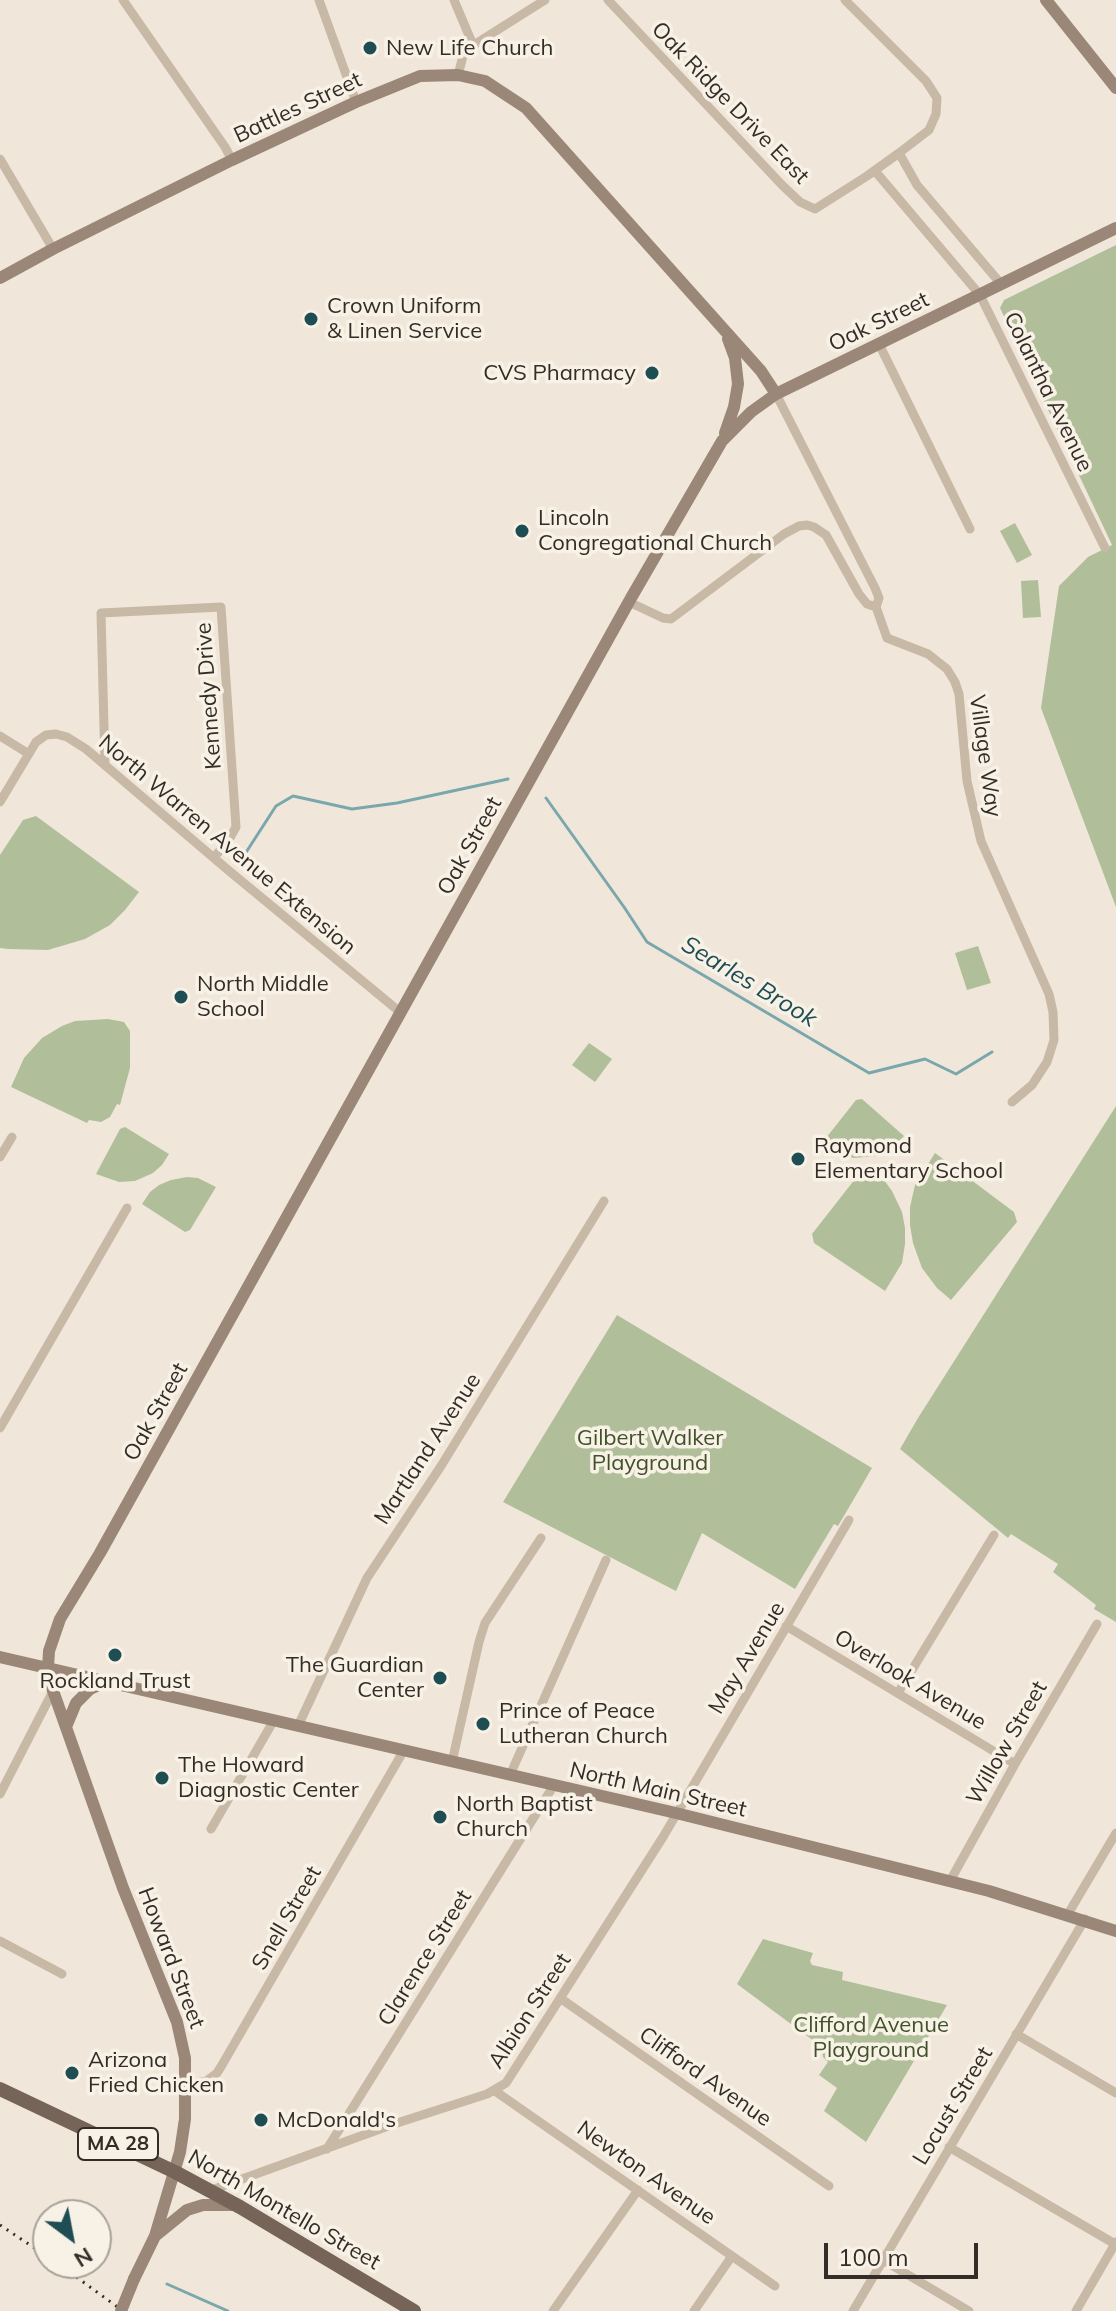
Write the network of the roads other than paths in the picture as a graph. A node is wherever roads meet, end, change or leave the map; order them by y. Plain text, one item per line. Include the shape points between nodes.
1 (123, 0) edge
2 (319, 0) edge
3 (454, 0) edge
4 (545, 0) edge
5 (608, 0) edge
6 (845, 0) edge
7 (1046, 0) edge
8 (473, 45) junction
9 (458, 75) junction
10 (1116, 88) edge
11 (356, 102) junction
12 (899, 153) junction
13 (0, 159) edge
14 (232, 160) junction
15 (875, 171) junction
16 (1116, 228) edge
17 (53, 249) junction
18 (0, 278) edge
19 (1001, 284) junction
20 (980, 295) junction
21 (723, 329) junction
22 (879, 344) junction
23 (776, 394) junction
24 (722, 441) junction
25 (970, 529) dead end
26 (1105, 548) dead end
27 (629, 602) junction
28 (876, 607) junction
29 (0, 736) edge
30 (29, 754) junction
31 (105, 765) junction
32 (0, 802) edge
33 (214, 857) junction
34 (400, 1012) junction
35 (1012, 1102) dead end
36 (12, 1137) dead end
37 (0, 1157) edge
38 (604, 1201) dead end
39 (127, 1208) dead end
40 (0, 1428) edge
41 (849, 1520) dead end
42 (994, 1535) dead end
43 (541, 1538) dead end
44 (606, 1560) dead end
45 (1097, 1624) dead end
46 (786, 1626) junction
47 (0, 1657) edge
48 (48, 1668) junction
49 (105, 1682) junction
50 (53, 1691) junction
51 (898, 1693) junction
52 (274, 1720) junction
53 (298, 1726) junction
54 (66, 1727) junction
55 (404, 1750) junction
56 (452, 1762) junction
57 (1015, 1764) junction
58 (510, 1775) junction
59 (554, 1785) junction
60 (0, 1794) edge
61 (676, 1813) junction
62 (211, 1829) dead end
63 (1116, 1833) edge
64 (950, 1881) junction
65 (1068, 1914) junction
66 (1085, 1919) junction
67 (1116, 1931) edge
68 (0, 1941) edge
69 (62, 1974) dead end
70 (560, 1998) junction
71 (1016, 2034) junction
72 (186, 2082) junction
73 (0, 2089) edge
74 (495, 2091) junction
75 (1116, 2093) edge
76 (949, 2147) junction
77 (327, 2149) junction
78 (175, 2172) junction
79 (829, 2186) dead end
80 (638, 2190) junction
81 (209, 2191) junction
82 (235, 2204) junction
83 (155, 2236) junction
84 (1115, 2243) edge
85 (732, 2256) junction
86 (883, 2260) junction
87 (775, 2286) dead end
88 (121, 2311) edge
89 (414, 2311) edge
90 (553, 2311) edge
91 (694, 2311) edge
92 (853, 2311) edge
93 (969, 2311) edge
94 (1076, 2311) edge

1 - 14 street
2 - 11 street
3 - 8 street
4 - 8 street
5 - 15 street, Oak Ridge Drive East via 800,202 815,209
6 - 12 street via 937,98 929,130
7 - 10 main road
8 - 9 street via 463,56
9 - 11 main road, Battles Street via 420,76
9 - 21 main road, Battles Street via 485,81 526,108
11 - 14 main road, Battles Street
12 - 15 street
12 - 19 street via 925,196
13 - 17 street
14 - 17 main road, Battles Street
15 - 20 street, Colantha Avenue
16 - 19 main road, Oak Street
17 - 18 main road, Battles Street
19 - 20 main road, Oak Street
20 - 22 main road, Oak Street
20 - 26 street, Colantha Avenue
21 - 23 main road, Battles Street
21 - 24 main road, Battles Street via 738,384
22 - 23 main road, Oak Street
22 - 25 street
23 - 24 main road, Oak Street
23 - 28 street via 879,598
24 - 27 main road, Oak Street
27 - 28 street, Village Way via 671,619 791,530 807,525 826,535 859,594
27 - 34 main road, Oak Street
28 - 35 street, Village Way via 887,638 928,654 955,682 967,781 981,841 1051,1000 1055,1032 1049,1056 1032,1085
29 - 30 street
30 - 31 street, North Warren Avenue Extension via 36,742 56,734
30 - 32 street
31 - 33 street, North Warren Avenue Extension
31 - 33 street, Kennedy Drive via 101,613 221,607 236,827
33 - 34 street, North Warren Avenue Extension
34 - 48 main road, Oak Street via 60,1619
36 - 37 street
38 - 53 street, Martland Avenue via 367,1578
39 - 40 street
41 - 46 street, May Avenue
42 - 51 street
43 - 56 street via 485,1623
44 - 58 street
45 - 57 street, Willow Street
46 - 51 street, Overlook Avenue
46 - 61 street, May Avenue
47 - 48 main road, North Main Street
48 - 49 main road, North Main Street
48 - 50 main road, Howard Street
49 - 52 main road, North Main Street
49 - 54 main road via 76,1703
50 - 54 main road, Howard Street
50 - 60 street
51 - 57 street, Overlook Avenue
52 - 53 main road, North Main Street
52 - 62 street
53 - 55 main road, North Main Street
54 - 72 main road, Howard Street via 177,2022
55 - 56 main road, North Main Street
55 - 72 street, Snell Street via 217,2073 205,2082
56 - 58 main road, North Main Street
57 - 64 street, Willow Street
58 - 59 main road, North Main Street
59 - 61 main road, North Main Street
59 - 77 street, Clarence Street
61 - 64 main road, North Main Street
61 - 70 street, Albion Street
63 - 65 street
64 - 65 main road, North Main Street
65 - 66 main road, North Main Street
66 - 67 main road, North Main Street
66 - 71 street, Locust Street
68 - 69 street
70 - 74 street, Albion Street via 509,2079
70 - 79 street, Clifford Avenue
71 - 75 street
71 - 76 street, Locust Street
72 - 78 main road, Howard Street
73 - 78 main road, North Montello Street / MA 28
74 - 77 street, Albion Street
74 - 80 street, Newton Avenue
76 - 84 street
76 - 86 street, Locust Street
77 - 81 street, Albion Street
78 - 81 main road, North Montello Street / MA 28
78 - 83 main road, Howard Street
80 - 85 street, Newton Avenue
80 - 90 street
81 - 82 main road, North Montello Street / MA 28
82 - 83 main road via 187,2210
82 - 89 main road, North Montello Street / MA 28
83 - 88 main road, Howard Street, bridge
84 - 94 street
85 - 87 street, Newton Avenue
85 - 91 street
86 - 92 street, Locust Street
86 - 93 street

